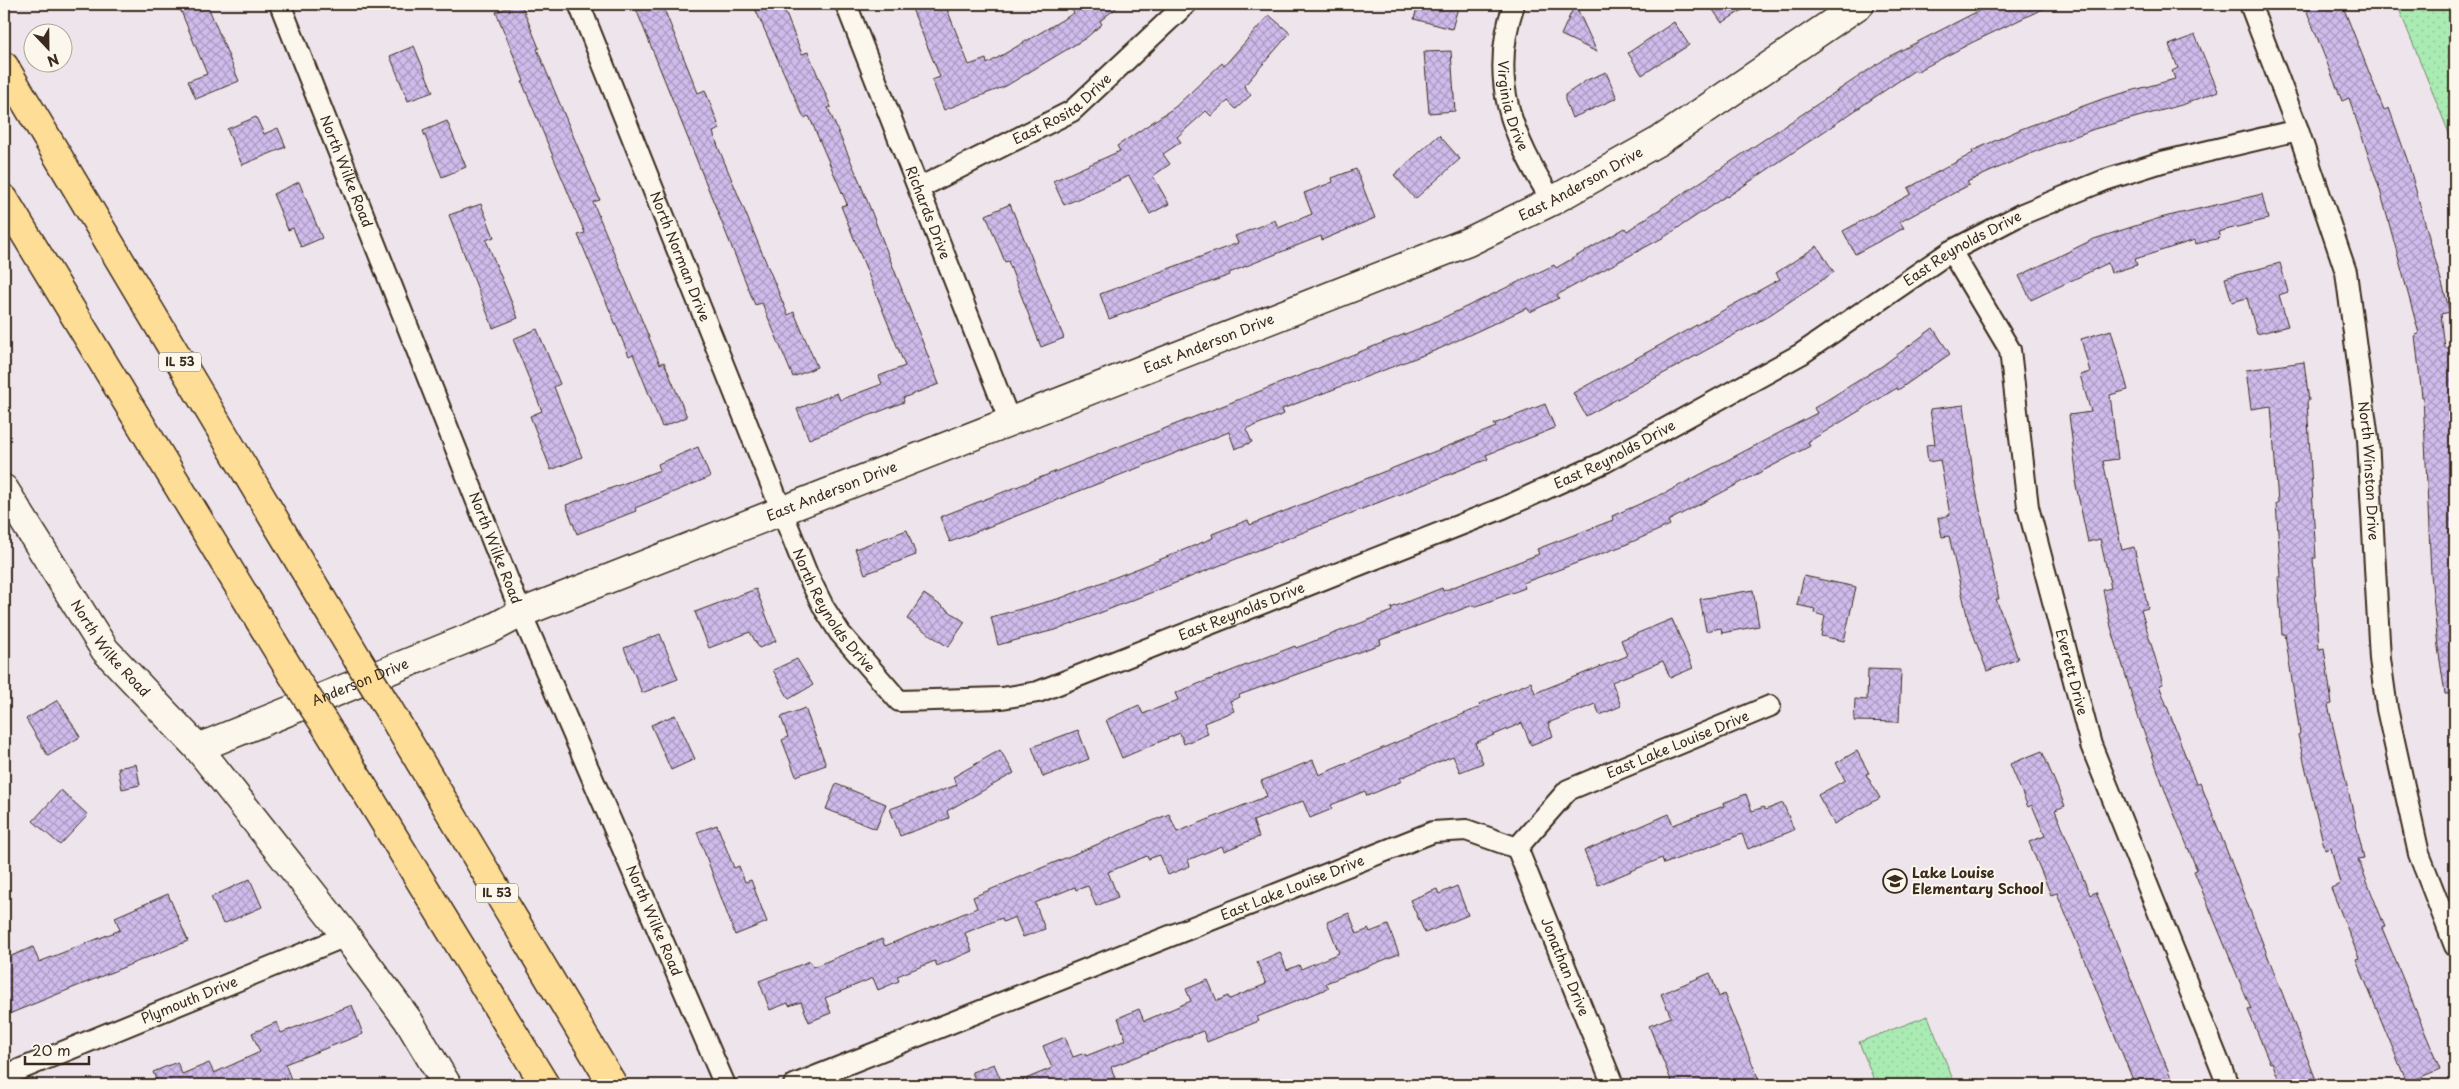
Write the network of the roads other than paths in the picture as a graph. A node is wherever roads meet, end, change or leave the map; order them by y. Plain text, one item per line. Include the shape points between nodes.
1 (280, 4) edge
2 (578, 4) edge
3 (846, 4) edge
4 (1186, 4) edge
5 (1514, 4) edge
6 (1860, 4) edge
7 (2250, 4) edge
8 (4, 66) edge
9 (2298, 130) junction
10 (919, 188) junction
11 (4, 199) edge
12 (1552, 200) junction
13 (1951, 252) junction
14 (1010, 422) junction
15 (4, 489) edge
16 (781, 510) junction
17 (521, 613) junction
18 (899, 700) joint
19 (1770, 706) dead end
20 (198, 748) junction
21 (1517, 848) junction
22 (346, 936) junction
23 (2455, 946) edge
24 (4, 1076) edge
25 (447, 1085) edge
26 (545, 1085) edge
27 (613, 1085) edge
28 (725, 1085) edge
29 (794, 1085) edge
30 (1613, 1085) edge
31 (2228, 1085) edge

1 - 17 street, North Wilke Road
2 - 16 street, North Norman Drive
3 - 10 street, Richards Drive
4 - 10 street, East Rosita Drive via 1072,111
5 - 12 street, Virginia Drive via 1505,38 1502,69 1505,98 1520,144
6 - 12 street, East Anderson Drive via 1659,141
7 - 9 street, North Winston Drive
8 - 27 highway, IL 53, bridge
9 - 13 street, East Reynolds Drive via 2162,162 2105,180 2022,214
9 - 23 street, North Winston Drive via 2346,272 2368,439 2380,659 2395,751 2419,854
10 - 14 street, Richards Drive
11 - 26 highway, bridge
12 - 14 street, East Anderson Drive via 1505,226 1433,257
13 - 18 street, East Reynolds Drive via 1801,354 1605,462 1503,508 1038,692 1002,698
13 - 31 street, Everett Drive via 2010,350 2028,507 2090,744
14 - 16 street, East Anderson Drive
15 - 20 street, North Wilke Road via 105,650
16 - 17 street, East Anderson Drive
16 - 18 street, North Reynolds Drive via 824,608 840,633
17 - 20 street, Anderson Drive
17 - 28 street, North Wilke Road
19 - 21 street, East Lake Louise Drive via 1568,790
20 - 22 street, North Wilke Road
21 - 29 street, East Lake Louise Drive via 1466,830 1428,833
21 - 30 street, Jonathan Drive
22 - 24 street, Plymouth Drive
22 - 25 street, North Wilke Road via 408,1020

